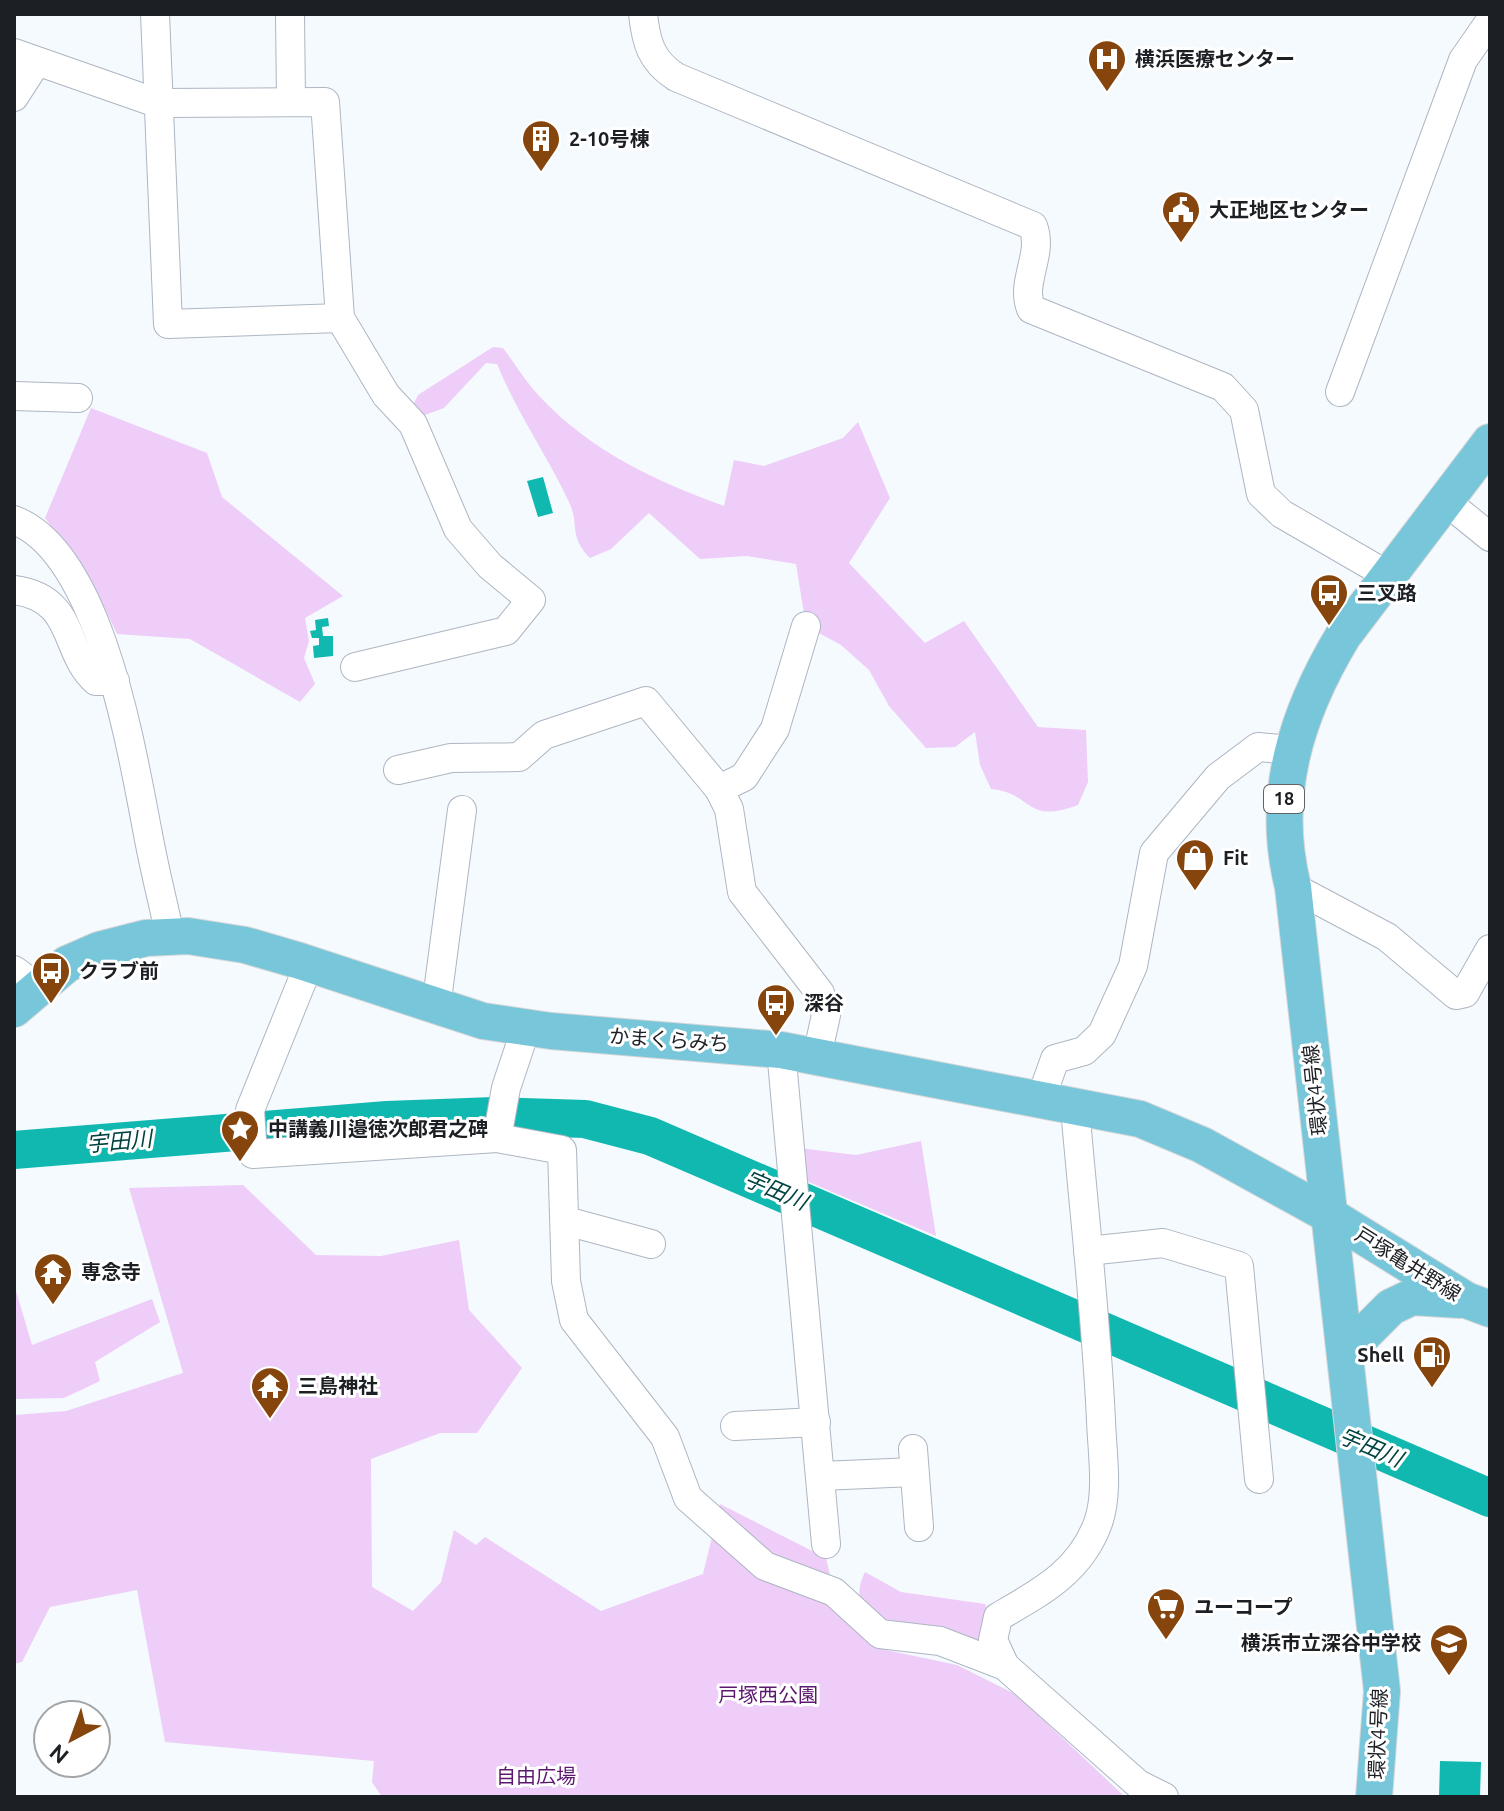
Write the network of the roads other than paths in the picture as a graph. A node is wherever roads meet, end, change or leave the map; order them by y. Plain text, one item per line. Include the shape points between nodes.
1 (155, 14) edge
2 (290, 14) edge
3 (643, 14) edge
4 (1490, 21) edge
5 (25, 58) edge
6 (14, 97) edge
7 (291, 101) junction
8 (157, 103) junction
9 (340, 318) junction
10 (1340, 392) dead end
11 (14, 396) edge
12 (78, 398) dead end
13 (1490, 442) edge
14 (1447, 502) junction
15 (14, 520) edge
16 (1490, 537) edge
17 (1389, 576) junction
18 (14, 590) edge
19 (806, 626) dead end
20 (355, 667) dead end
21 (115, 681) junction
22 (1292, 750) junction
23 (398, 770) dead end
24 (719, 789) junction
25 (462, 810) dead end
26 (1293, 887) junction
27 (170, 936) junction
28 (1490, 949) edge
29 (309, 964) junction
30 (22, 989) edge
31 (436, 1007) junction
32 (526, 1028) junction
33 (781, 1050) junction
34 (817, 1056) junction
35 (1040, 1101) junction
36 (1075, 1108) junction
37 (497, 1134) junction
38 (1329, 1215) junction
39 (566, 1221) junction
40 (651, 1244) dead end
41 (1088, 1251) junction
42 (1478, 1305) edge
43 (1346, 1352) junction
44 (816, 1422) junction
45 (735, 1426) dead end
46 (821, 1476) junction
47 (1259, 1479) dead end
48 (919, 1527) dead end
49 (826, 1544) dead end
50 (1005, 1666) junction
51 (1164, 1797) edge
52 (1374, 1797) edge

1 - 8 street
2 - 7 street
3 - 17 street via 652,55 676,77 1033,226 1039,242 1026,295 1031,309 1223,387 1244,410 1261,494 1282,514
4 - 10 street via 1463,60
5 - 6 street
5 - 8 street
7 - 8 street
7 - 9 street via 325,102
8 - 9 street via 168,324
9 - 20 street via 386,395 413,424 458,529 490,566 531,600 506,631
11 - 12 street
13 - 14 main road, 環状4号線 / 18
14 - 16 street
14 - 17 main road, 環状4号線 / 18
15 - 21 street via 34,528 80,590
17 - 22 main road, 環状4号線 / 18 via 1322,670
18 - 21 street via 40,599 69,626 82,670 96,681
19 - 24 street via 775,729 744,777
21 - 27 street
22 - 26 main road, 環状4号線 / 18 via 1284,792 1284,837
22 - 35 street via 1258,747 1228,770 1154,853 1133,966 1102,1034 1084,1051 1055,1059
23 - 24 street via 451,758 519,757 544,735 646,701
24 - 34 street via 729,809 742,892 820,993 826,1015
25 - 31 street
26 - 28 street via 1387,937 1456,995 1465,993
26 - 38 main road, 環状4号線 / 18
27 - 29 main road, かまくらみち via 245,945
27 - 30 main road, かまくらみち via 99,950
29 - 31 main road, かまくらみち
29 - 37 street via 250,1110 253,1154
31 - 32 main road, かまくらみち
32 - 33 main road, かまくらみち
32 - 37 street
33 - 34 main road, かまくらみち
33 - 44 street
34 - 35 main road, かまくらみち
35 - 36 main road, かまくらみち
36 - 38 main road, かまくらみち via 1140,1119 1202,1145
36 - 41 street
37 - 39 street via 562,1150
38 - 42 main road, 戸塚亀井野線
38 - 43 main road, 環状4号線 / 18
39 - 40 street
39 - 50 street via 566,1281 574,1320 665,1437 688,1498 765,1566 834,1592 880,1634 940,1641
41 - 47 street via 1163,1243 1239,1266
41 - 50 street via 1104,1479 1099,1522 1077,1562 1059,1581 998,1617 993,1640
42 - 43 main road via 1412,1297 1391,1307
43 - 52 main road, 環状4号線 / 18 via 1382,1691
44 - 45 street
44 - 46 street
46 - 48 street via 914,1460
46 - 49 street
50 - 51 street via 1138,1784

